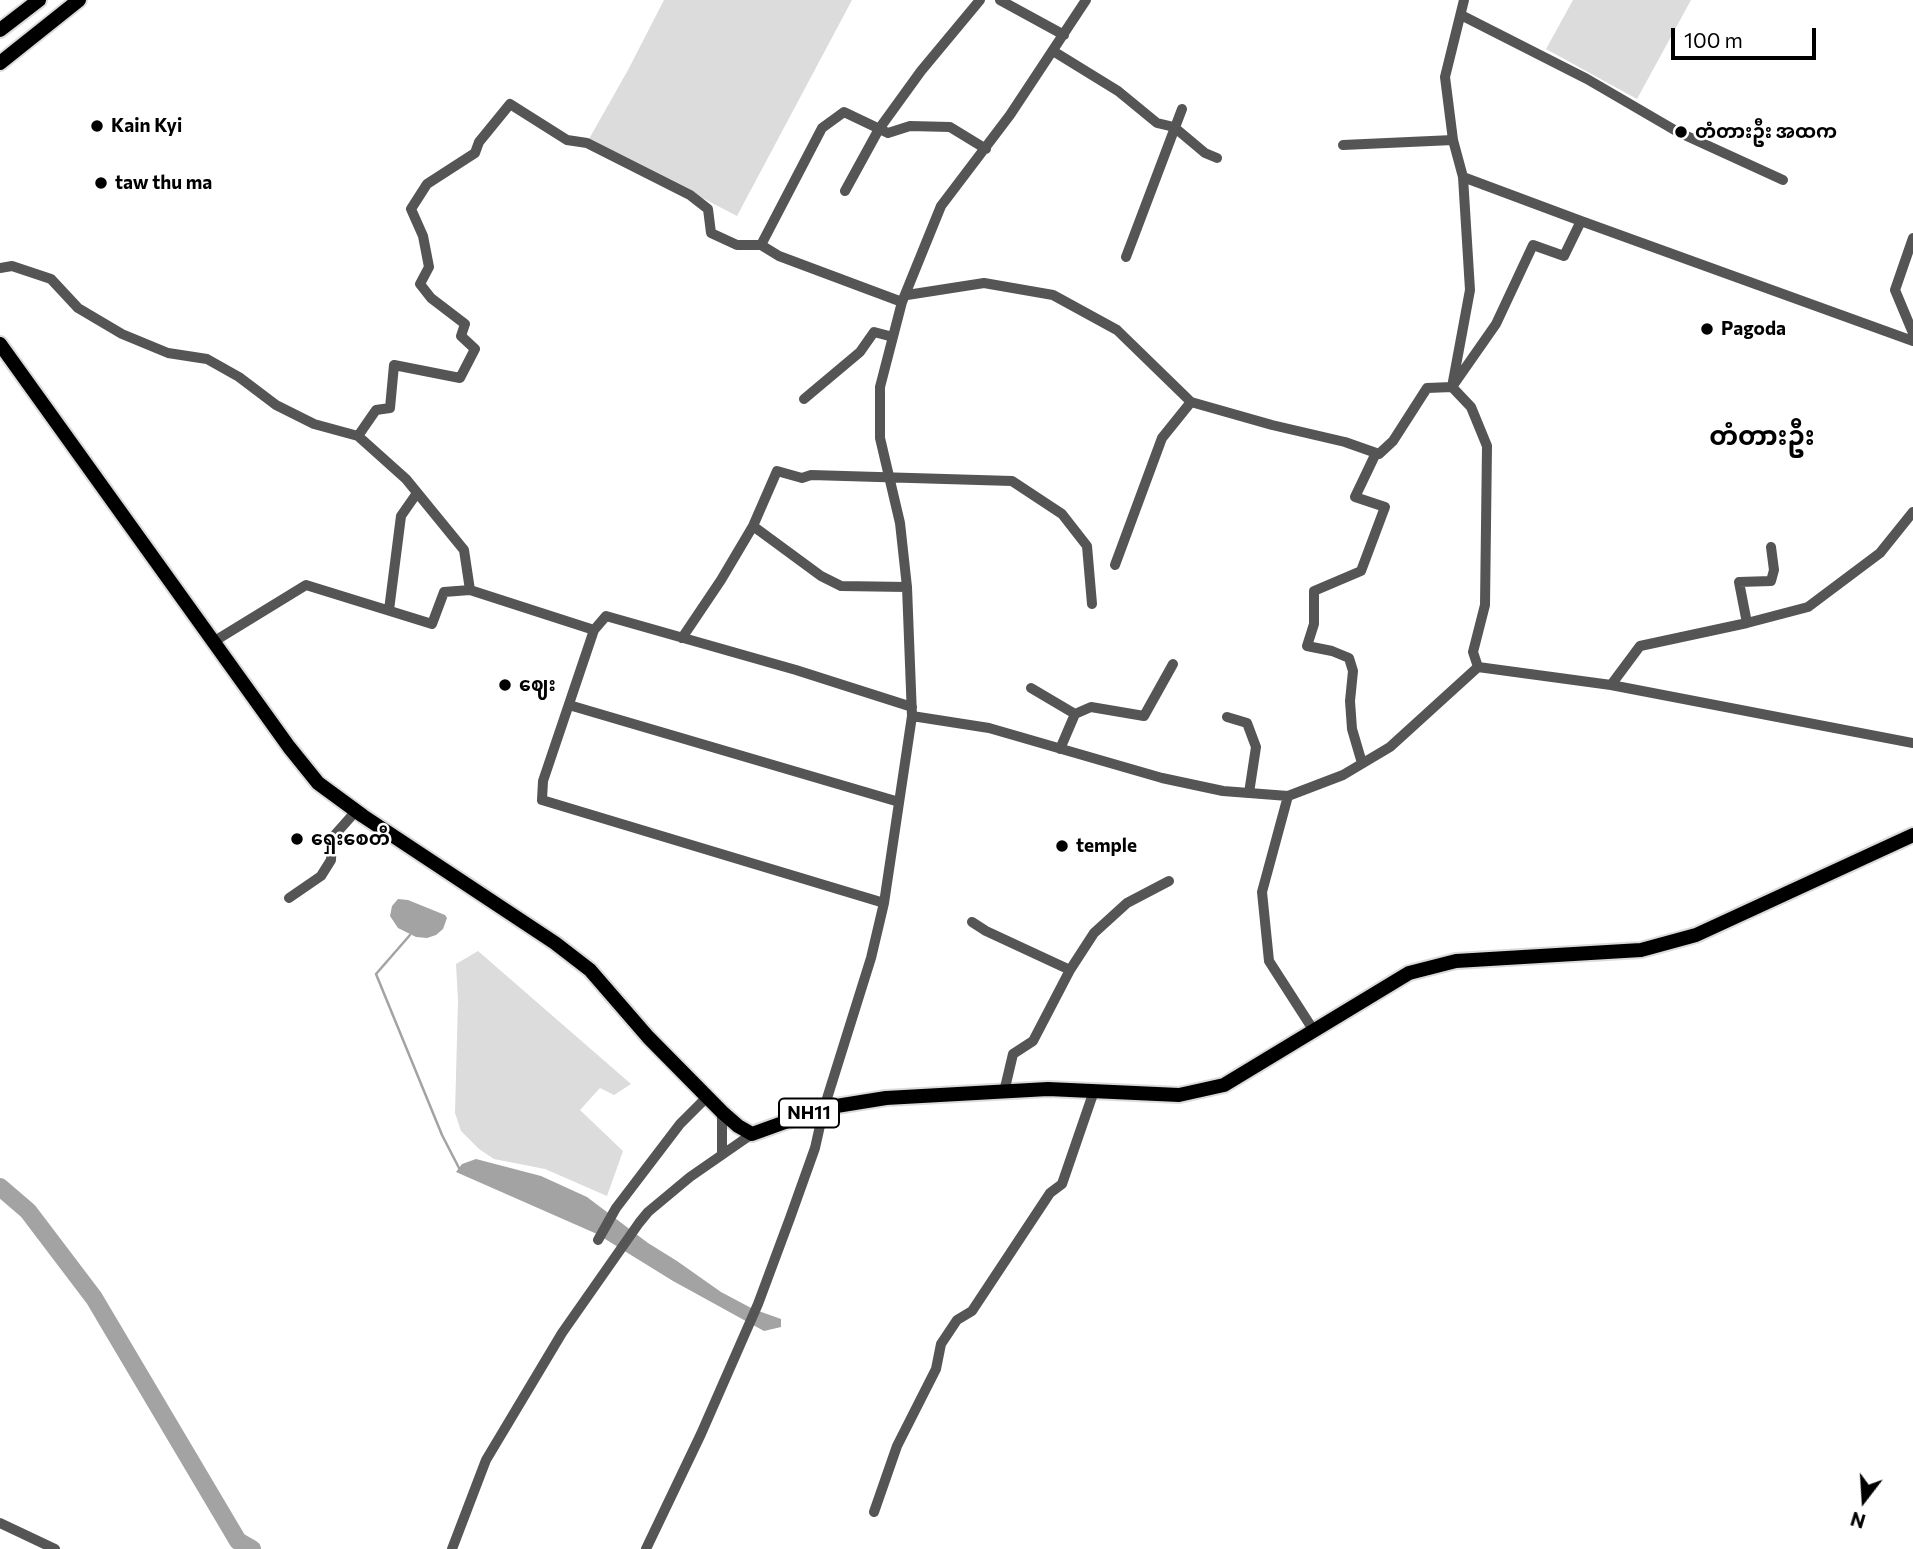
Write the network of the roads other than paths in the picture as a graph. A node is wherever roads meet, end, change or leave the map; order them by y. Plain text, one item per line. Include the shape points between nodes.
1 (39, 0) edge
2 (79, 0) edge
3 (980, 0) edge
4 (1000, 0) edge
5 (1086, 0) edge
6 (1464, 0) edge
7 (1461, 15) junction
8 (0, 30) edge
9 (1064, 35) junction
10 (1053, 51) junction
11 (0, 63) edge
12 (1182, 108) dead end
13 (1174, 127) junction
14 (879, 129) junction
15 (1454, 140) junction
16 (1343, 145) dead end
17 (986, 149) junction
18 (1217, 158) dead end
19 (1463, 177) junction
20 (1783, 180) dead end
21 (845, 191) dead end
22 (1581, 221) junction
23 (1913, 238) edge
24 (761, 244) junction
25 (1126, 257) dead end
26 (0, 268) edge
27 (904, 298) junction
28 (1913, 334) edge
29 (893, 337) junction
30 (1913, 341) edge
31 (0, 344) edge
32 (1452, 387) junction
33 (804, 399) dead end
34 (1191, 402) junction
35 (358, 436) junction
36 (1376, 453) junction
37 (889, 477) junction
38 (417, 493) junction
39 (1913, 512) edge
40 (753, 526) junction
41 (1770, 547) dead end
42 (1115, 565) dead end
43 (907, 587) junction
44 (470, 590) junction
45 (1093, 604) dead end
46 (389, 610) junction
47 (1747, 623) junction
48 (594, 630) junction
49 (682, 638) junction
50 (213, 642) junction
51 (1173, 664) dead end
52 (1478, 667) junction
53 (1611, 685) junction
54 (1031, 688) dead end
55 (569, 705) junction
56 (912, 712) junction
57 (1075, 715) junction
58 (1227, 717) dead end
59 (1913, 743) edge
60 (1060, 749) junction
61 (1362, 763) junction
62 (1249, 793) junction
63 (1288, 796) junction
64 (899, 802) junction
65 (356, 811) junction
66 (1913, 835) edge
67 (1169, 881) dead end
68 (289, 898) dead end
69 (884, 902) junction
70 (972, 922) dead end
71 (1070, 970) junction
72 (1314, 1031) junction
73 (1094, 1091) junction
74 (1004, 1092) junction
75 (707, 1097) junction
76 (824, 1108) junction
77 (722, 1112) junction
78 (752, 1134) junction
79 (722, 1154) junction
80 (598, 1240) dead end
81 (874, 1512) dead end
82 (0, 1523) edge
83 (55, 1549) edge
84 (452, 1549) edge
85 (646, 1549) edge

1 - 8 highway
2 - 11 highway
3 - 14 street
4 - 9 street
5 - 9 street
6 - 7 street
7 - 15 street via 1445,77
7 - 20 street via 1678,132
9 - 10 street
10 - 13 street via 1118,91 1157,122
10 - 17 street
12 - 13 street
13 - 18 street
13 - 25 street
14 - 17 street via 888,133 910,126 950,127
14 - 21 street
14 - 24 street via 844,111 822,128
15 - 16 street
15 - 19 street
17 - 27 street via 941,205
19 - 22 street
19 - 32 street via 1469,290
22 - 30 street
22 - 32 street via 1564,256 1533,245 1496,324
23 - 28 street via 1895,290
24 - 27 street via 779,256
24 - 35 street via 737,245 711,233 708,209 690,195 587,143 567,140 510,104 475,153 427,184 411,209 429,267 421,284 431,298 465,324 461,336 475,349 460,378 394,365 390,408 376,410
26 - 35 street via 12,266 51,279 78,308 122,334 168,353 206,359 276,405 314,424
27 - 29 street
27 - 34 street via 984,283 1053,295 1117,330
29 - 33 street via 874,332 860,352
29 - 37 street via 880,387 880,438
31 - 50 highway, NH11
32 - 36 street via 1427,388 1393,441
32 - 52 street via 1471,407 1487,446 1486,605 1473,652
34 - 36 street
34 - 42 street via 1162,438
35 - 38 street
36 - 61 street via 1355,497 1385,507 1361,571 1314,591 1314,624 1307,646 1349,658 1352,729
37 - 40 street via 802,478 777,471
37 - 43 street
37 - 45 street via 1012,481 1062,514 1087,546
38 - 44 street via 464,550
38 - 46 street via 401,516
39 - 47 street via 1880,553 1808,607
40 - 43 street via 841,586
40 - 49 street
41 - 47 street via 1771,582 1739,582
43 - 56 street
44 - 46 street via 444,592 432,624
44 - 48 street
46 - 50 street via 306,585
47 - 53 street via 1640,646
48 - 49 street via 606,616
48 - 55 street
49 - 56 street
50 - 65 highway, NH11 via 318,783
51 - 57 street via 1144,716 1091,707
52 - 53 street
52 - 61 street via 1390,747
53 - 59 street
54 - 57 street
55 - 64 street
55 - 69 street via 543,781 542,800
56 - 60 street
56 - 64 street
57 - 60 street
58 - 62 street via 1247,723 1256,747
60 - 62 street via 1162,778
61 - 63 street
62 - 63 street
63 - 72 street via 1262,892 1269,961
64 - 69 street
65 - 68 street via 332,838 331,860 321,876
65 - 75 highway, NH11 via 590,970
66 - 72 highway, NH11 via 1696,935 1640,950 1456,961 1409,974
67 - 71 street via 1128,903 1094,933
69 - 76 street
70 - 71 street
71 - 74 street via 1032,1041 1013,1054
72 - 73 highway, NH11 via 1224,1085 1179,1095
73 - 74 highway, NH11 via 1048,1088
73 - 81 street via 1062,1184 1049,1194 972,1311 957,1320 941,1344 936,1369 897,1447
74 - 76 highway, NH11 via 886,1098
75 - 77 highway, NH11
75 - 80 street via 680,1124 616,1208
76 - 78 highway, NH11
76 - 85 street via 815,1148 758,1304
77 - 78 highway, NH11
77 - 79 street
78 - 79 street
79 - 84 street via 648,1212 562,1333 486,1460
82 - 83 street

